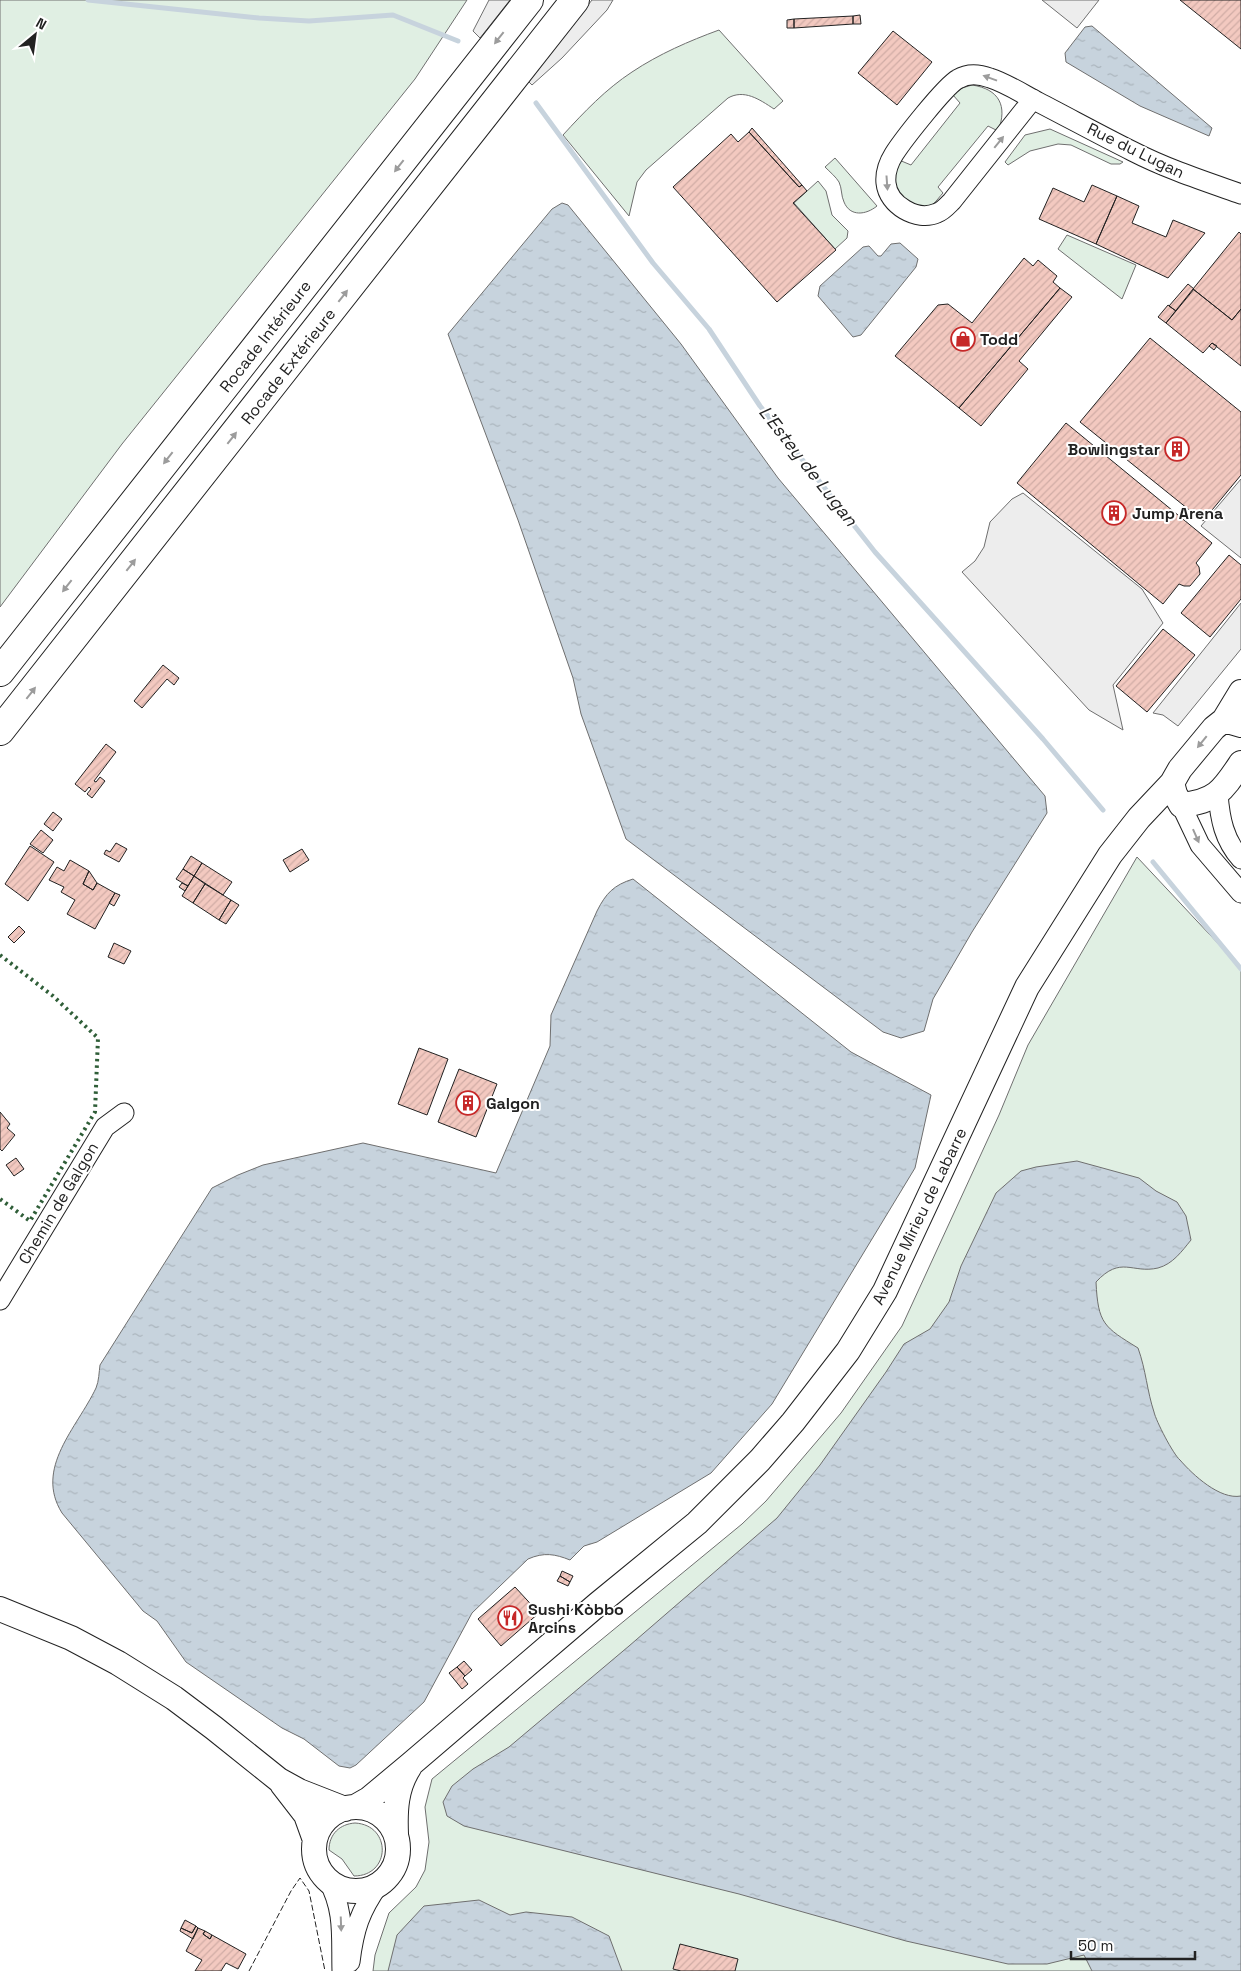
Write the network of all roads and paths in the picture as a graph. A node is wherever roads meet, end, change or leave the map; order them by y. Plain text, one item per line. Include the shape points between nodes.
1 (529, 0) edge
2 (575, 0) edge
3 (1034, 99) junction
4 (1241, 194) edge
5 (0, 672) edge
6 (1241, 692) edge
7 (1233, 723) edge
8 (0, 731) edge
9 (1241, 763) edge
10 (1172, 783) junction
11 (1218, 794) junction
12 (1181, 805) junction
13 (1137, 821) junction
14 (1241, 859) edge
15 (1241, 893) edge
16 (124, 1113) dead end
17 (0, 1300) edge
18 (0, 1609) edge
19 (411, 1764) junction
20 (279, 1780) junction
21 (350, 1808) junction
22 (396, 1834) junction
23 (315, 1840) junction
24 (328, 1880) junction
25 (379, 1884) junction
26 (342, 1971) edge
27 (349, 1971) edge

1 -> 5 highway, Rocade Intérieure
8 -> 2 highway, Rocade Extérieure
3 -> 3 street, Rue du Lugan via 992,78 975,74 958,79 946,89 893,155 887,169 888,193 910,213 925,216 938,213 952,201
3 - 4 street, Rue du Lugan via 1134,152 1187,176
6 - 7 main road, Avenue Mirieu de Labarre
7 -> 10 main road, Avenue Mirieu de Labarre via 1214,728
9 - 11 main road
10 - 12 main road
10 - 13 main road, Avenue Mirieu de Labarre
11 - 12 main road via 1198,804
11 - 14 street via 1223,831
12 - 13 main road
12 -> 15 street via 1200,845
13 - 19 main road, Avenue Mirieu de Labarre via 1110,855 1027,987 885,1292 848,1351 766,1453 697,1523
16 - 17 street, Chemin de Galgon via 101,1133
18 - 20 main road via 71,1638 118,1663 174,1698
19 - 21 main road, Avenue Mirieu de Labarre via 369,1799
19 - 22 main road, Avenue Mirieu de Labarre via 397,1797
20 - 21 main road via 306,1794
20 - 23 main road via 306,1815
21 - 22 main road via 375,1811 384,1817
21 - 23 main road via 329,1817
22 - 25 main road via 396,1863 392,1872
23 - 24 main road via 315,1856
24 - 25 main road via 353,1891
24 -> 26 street via 340,1909
25 - 27 street via 359,1916

